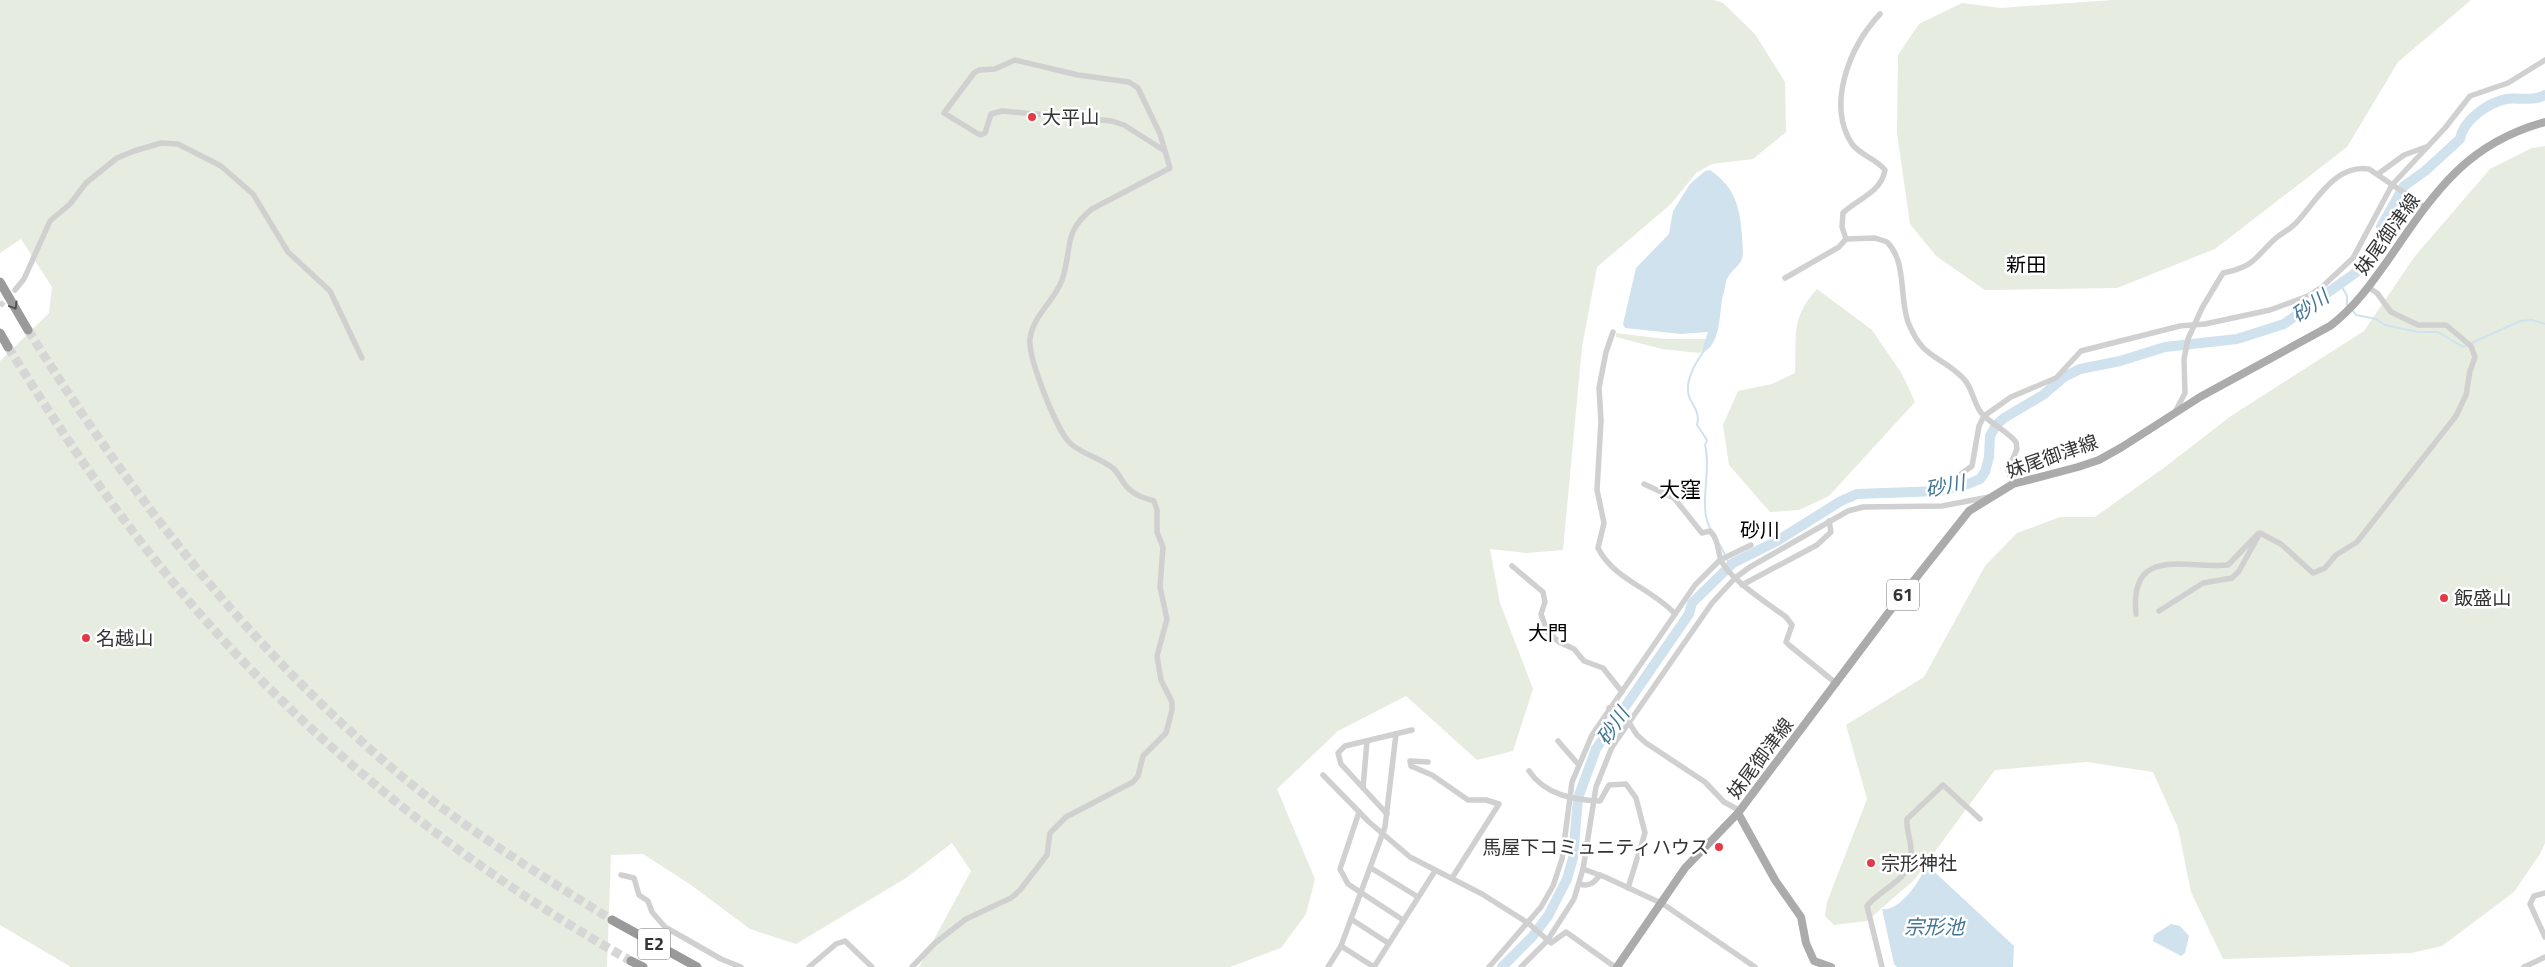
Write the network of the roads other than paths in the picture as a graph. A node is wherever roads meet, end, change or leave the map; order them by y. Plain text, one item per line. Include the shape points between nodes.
1 (1880, 14) dead end
2 (2545, 60) edge
3 (2545, 122) edge
4 (2426, 146) junction
5 (1165, 151) junction
6 (2378, 174) junction
7 (2393, 185) junction
8 (2424, 207) junction
9 (1846, 238) junction
10 (1784, 278) dead end
11 (0, 282) edge
12 (2368, 287) junction
13 (15, 290) tunnel mouth
14 (2196, 324) junction
15 (28, 330) tunnel mouth
16 (1613, 332) dead end
17 (0, 333) edge
18 (8, 347) tunnel mouth
19 (362, 358) dead end
20 (2174, 414) junction
21 (1985, 417) junction
22 (1960, 474) dead end
23 (1644, 484) dead end
24 (2012, 484) junction
25 (1991, 497) junction
26 (1829, 521) junction
27 (2260, 533) junction
28 (1751, 545) dead end
29 (1723, 559) junction
30 (1512, 566) dead end
31 (1734, 576) junction
32 (1742, 585) junction
33 (2160, 611) dead end
34 (1675, 614) junction
35 (2136, 614) dead end
36 (1837, 684) junction
37 (1622, 692) junction
38 (1610, 708) junction
39 (1627, 720) junction
40 (1412, 730) dead end
41 (1396, 734) junction
42 (1367, 740) junction
43 (1558, 741) dead end
44 (1428, 762) dead end
45 (1578, 764) junction
46 (1530, 771) dead end
47 (1322, 775) dead end
48 (1363, 788) junction
49 (1570, 798) junction
50 (1591, 801) junction
51 (1359, 812) junction
52 (1738, 813) junction
53 (1386, 814) junction
54 (1980, 819) dead end
55 (1383, 834) junction
56 (1371, 868) junction
57 (1584, 869) junction
58 (1435, 870) junction
59 (621, 874) dead end
60 (1600, 875) junction
61 (1452, 878) junction
62 (1579, 884) junction
63 (1628, 888) junction
64 (2545, 893) edge
65 (1361, 894) junction
66 (1418, 897) junction
67 (1659, 903) junction
68 (1351, 919) junction
69 (612, 920) tunnel mouth
70 (1403, 920) junction
71 (1529, 924) junction
72 (2545, 937) edge
73 (1544, 938) junction
74 (1388, 944) junction
75 (1341, 946) junction
76 (2545, 957) edge
77 (631, 960) tunnel mouth
78 (1812, 964) edge
79 (643, 967) edge
80 (697, 967) edge
81 (741, 967) edge
82 (809, 967) edge
83 (872, 967) edge
84 (912, 967) edge
85 (1328, 967) edge
86 (1374, 967) edge
87 (1488, 967) edge
88 (1521, 967) edge
89 (1616, 967) edge
90 (1755, 967) edge
91 (1831, 967) edge
92 (1882, 967) edge
93 (2524, 967) edge

1 - 9 street via 1861,38 1843,82 1841,101 1844,129 1853,145 1885,170 1884,178 1871,193 1843,213 1842,226
2 - 4 street via 2508,83 2470,96
3 - 8 main road, 妹尾御津線 / 61 via 2514,132 2483,148 2458,168
4 - 6 street
4 - 7 street
5 - 5 street via 1138,88 1129,82 1078,75 1015,60 995,69 974,73 944,114 980,135 985,133 991,114 1002,111 1112,121
5 - 84 street via 1170,168 1092,209 1075,226 1068,242 1068,261 1061,281 1054,297 1039,313 1030,342 1037,376 1066,438 1115,470 1138,496 1154,501 1157,532 1163,547 1160,587 1167,619 1158,656 1161,680 1172,702 1166,733 1143,756 1138,776 1133,782 1058,824 1047,840 1047,855 1020,890 1011,898 953,928
6 - 7 street
6 - 14 street via 2364,168 2339,176 2330,183 2295,224 2275,239 2256,260 2241,269 2223,273
7 - 8 street
7 - 14 street via 2353,258 2322,287 2308,296 2270,310
8 - 12 main road, 妹尾御津線 / 61
9 - 10 street via 1839,247
9 - 21 street via 1875,238 1891,246 1898,261 1903,306 1921,346 1964,379
11 -> 15 highway
12 - 20 main road, 妹尾御津線 / 61 via 2330,326
12 - 27 street via 2391,312 2418,324 2446,325 2470,345 2475,357 2466,395 2456,416 2357,542 2336,555 2325,568 2313,573 2281,544
13 - 19 street via 24,279 50,221 70,204 86,183 117,158 134,150 161,143 178,144 221,166 253,194 288,252 330,291
14 - 20 street via 2188,339 2184,359 2185,393
14 - 21 street via 2081,351 2056,378 2011,397
16 - 34 street via 1599,388 1601,421 1597,490 1604,523 1598,548 1612,567
17 - 18 highway
20 - 24 main road, 妹尾御津線 / 61 via 2099,460
21 - 22 street via 1978,426 1972,466
21 - 24 street via 2017,445 2008,470
23 - 29 street via 1674,498 1702,533 1710,531 1714,534
24 - 25 main road, 妹尾御津線 / 61
25 - 26 street via 1942,506 1863,506
25 - 36 main road, 妹尾御津線 / 61 via 1969,511
26 - 31 street
26 - 32 street via 1831,532 1817,545
27 - 33 street via 2232,578 2203,583
27 - 35 street via 2228,565 2170,563 2148,571 2138,583 2134,595
28 - 29 street
29 - 31 street
29 - 34 street via 1695,586
30 - 37 street via 1545,596 1541,614 1547,631 1584,660 1603,668
31 - 32 street
31 - 39 street
32 - 36 street via 1786,617 1792,625 1786,642
34 - 37 street
36 - 52 main road, 妹尾御津線 / 61
37 - 38 street
38 - 39 street
38 - 45 street
39 - 50 street via 1605,763
39 - 52 street via 1637,735 1705,782
40 - 41 street
41 - 42 street
41 - 53 street
42 - 48 street
42 - 48 street via 1342,748 1338,756 1341,764
43 - 45 street
44 - 61 street via 1410,761 1411,766 1432,775 1468,800 1498,804
45 - 49 street
46 - 49 street via 1542,786
47 - 51 street
48 - 53 street
49 - 50 street
49 - 71 street via 1558,873 1546,900
50 - 57 street
50 - 63 street via 1602,800 1609,785 1626,784 1636,798 1646,833
51 - 55 street
51 - 65 street via 1340,869 1348,884
52 - 67 main road, 妹尾御津線 / 61 via 1685,868
52 - 78 main road via 1775,880 1801,918
53 - 55 street
54 - 92 street via 1943,785 1907,819 1912,858 1902,876 1867,906
55 - 56 street
55 - 58 street via 1410,857
56 - 65 street
56 - 66 street
57 - 60 street
57 - 62 street
58 - 61 street
58 - 66 street
59 - 81 street via 634,878 639,895 648,901 652,912 665,927
60 - 62 street via 1586,886
60 - 63 street
61 - 71 street
62 - 73 street via 1566,912
63 - 67 street
64 - 72 street via 2534,896 2530,904
65 - 68 street
65 - 70 street
66 - 70 street
67 - 89 main road, 妹尾御津線 / 61
67 - 90 street
68 - 74 street
68 - 75 street
69 - 80 highway, E2
70 - 74 street
71 - 73 street
71 - 87 street
73 - 88 street
73 - 89 street via 1554,943 1566,932
74 - 86 street
75 - 85 street
75 - 86 street
76 - 93 street
77 - 79 highway, E2
78 - 91 main road
82 - 83 street via 836,944 845,941

